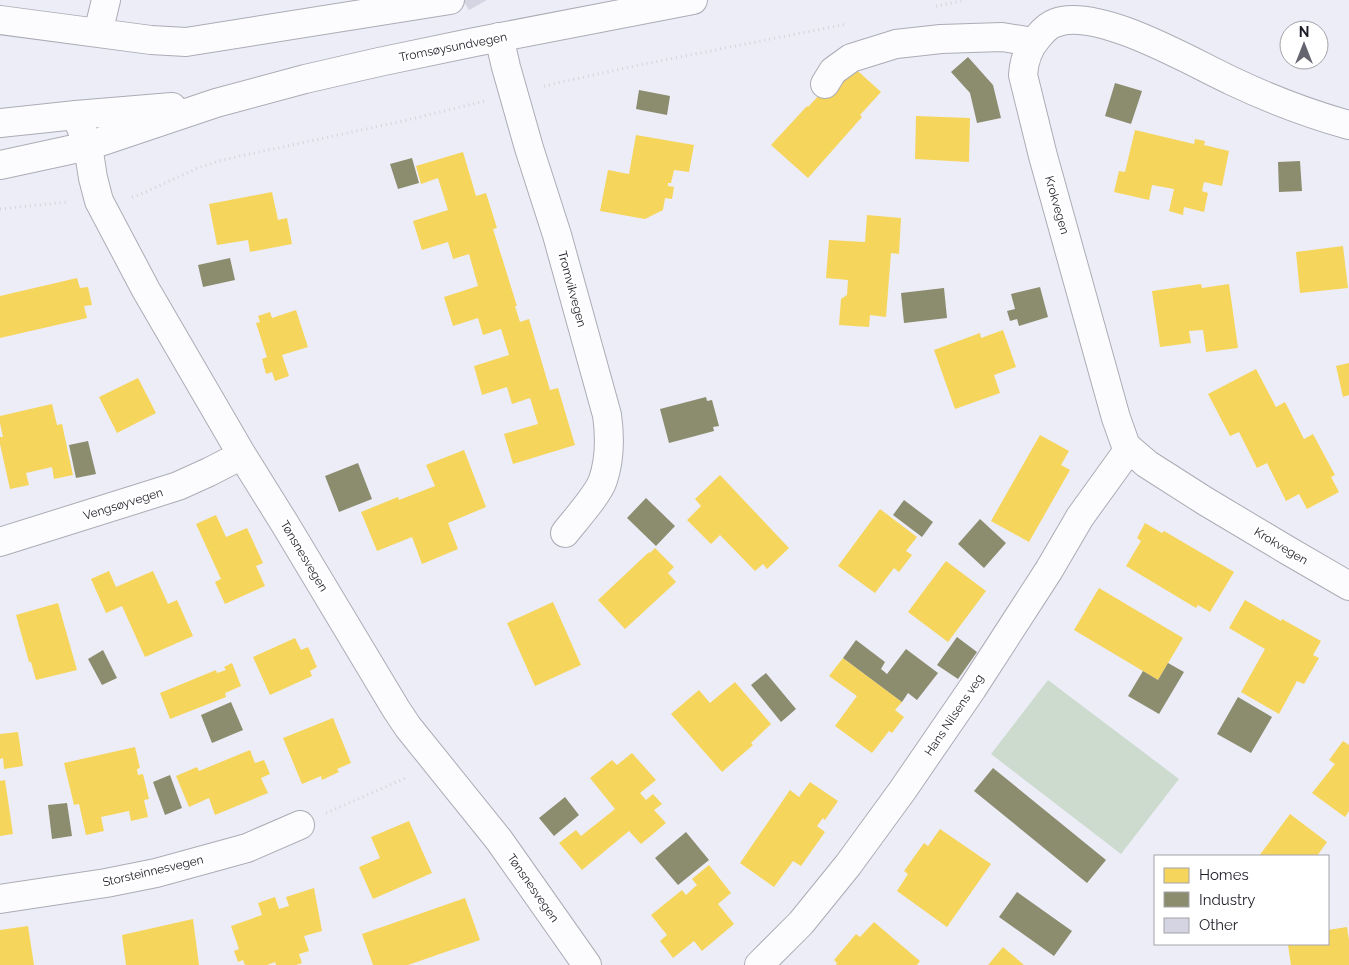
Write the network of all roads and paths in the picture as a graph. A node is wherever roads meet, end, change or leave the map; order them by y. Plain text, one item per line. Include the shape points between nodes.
1 (106, 0) edge
2 (450, 0) edge
3 (693, 0) edge
4 (0, 20) edge
5 (98, 33) junction
6 (499, 37) junction
7 (1033, 42) junction
8 (825, 84) dead end
9 (216, 103) junction
10 (76, 115) junction
11 (0, 123) edge
12 (1349, 125) edge
13 (88, 146) junction
14 (0, 165) edge
15 (1129, 449) junction
16 (242, 455) junction
17 (565, 533) dead end
18 (0, 542) edge
19 (1349, 586) edge
20 (438, 764) junction
21 (300, 825) joint
22 (0, 899) edge
23 (587, 965) edge
24 (759, 965) edge

1 - 5 main road
2 - 5 main road via 186,42
3 - 6 main road, Tromsøysundvegen
4 - 5 main road
6 - 9 main road, Tromsøysundvegen via 379,62
6 - 17 main road, Tromvikvegen via 608,415 610,445 603,481
7 - 8 main road via 1002,37 941,38 896,44 851,58 833,71
7 - 12 main road, Krokvegen via 1056,22 1100,23 1132,33 1280,102 1320,118
7 - 15 main road, Krokvegen via 1027,52 1023,75 1116,418
9 - 10 main road, Tromsøysundvegen
9 - 13 main road, Tromsøysundvegen
10 - 11 main road, Tromsøysundvegen
10 - 13 main road, Tønsnesvegen
13 - 14 main road, Tromsøysundvegen
13 - 16 main road, Tønsnesvegen via 100,201 146,290
15 - 19 main road, Krokvegen via 1205,501
15 - 24 main road, Hans Nilsens veg via 1080,517 977,682 902,791 801,923
16 - 18 main road, Vengsøyvegen via 178,486
16 - 20 main road, Tønsnesvegen via 396,709
20 - 21 path
20 - 23 main road, Tønsnesvegen via 500,840
21 - 22 main road, Storsteinnesvegen via 247,848 156,872

